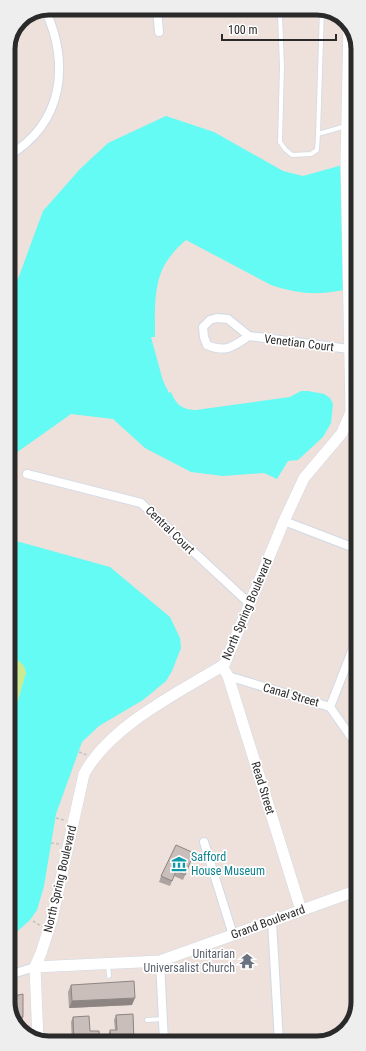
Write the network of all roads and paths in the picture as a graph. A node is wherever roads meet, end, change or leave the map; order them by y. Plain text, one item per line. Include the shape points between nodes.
1 (47, 15) edge
2 (158, 15) edge
3 (280, 15) edge
4 (322, 15) edge
5 (159, 32) dead end
6 (349, 38) edge
7 (347, 126) junction
8 (318, 134) junction
9 (15, 151) edge
10 (351, 332) edge
11 (249, 336) junction
12 (351, 346) edge
13 (351, 418) edge
14 (27, 474) dead end
15 (284, 521) junction
16 (351, 547) edge
17 (250, 604) junction
18 (351, 661) edge
19 (222, 666) junction
20 (228, 676) junction
21 (330, 707) junction
22 (351, 737) edge
23 (204, 842) dead end
24 (351, 892) edge
25 (301, 910) junction
26 (272, 920) junction
27 (33, 921) dead end
28 (45, 928) dead end
29 (233, 935) junction
30 (15, 954) edge
31 (17, 957) dead end
32 (160, 961) junction
33 (108, 964) junction
34 (35, 967) junction
35 (15, 973) edge
36 (109, 976) dead end
37 (163, 1019) junction
38 (147, 1020) dead end
39 (38, 1034) edge
40 (164, 1036) edge
41 (278, 1036) edge

1 - 9 street via 55,34 60,60 57,90 44,123
2 - 5 street
3 - 8 lane via 280,142 292,155 311,154 317,150
4 - 8 lane
6 - 7 street, North Spring Boulevard
7 - 8 lane
7 - 10 street, North Spring Boulevard via 348,292
11 - 11 street, Venetian Court via 228,319 210,320 203,327 207,345 217,349 227,350
11 - 12 street, Venetian Court
13 - 15 street, North Spring Boulevard via 342,433 304,478
14 - 17 street, Central Court via 140,502
15 - 16 street
15 - 17 street, North Spring Boulevard
17 - 19 street, North Spring Boulevard
18 - 21 street
19 - 20 street, Read Street
19 - 34 street, North Spring Boulevard via 136,721 102,748 90,762 82,779 52,919
20 - 21 street, Canal Street
20 - 25 street, Read Street
21 - 22 street, Canal Street
23 - 29 street
24 - 25 street, Grand Boulevard
25 - 26 street, Grand Boulevard
26 - 29 street, Grand Boulevard
26 - 41 street
27 - 28 path
29 - 32 street, Grand Boulevard
30 - 31 path
32 - 33 street, Grand Boulevard
32 - 37 street
33 - 34 street, Grand Boulevard
33 - 36 lane
34 - 35 street
34 - 39 street
37 - 38 lane
37 - 40 street

